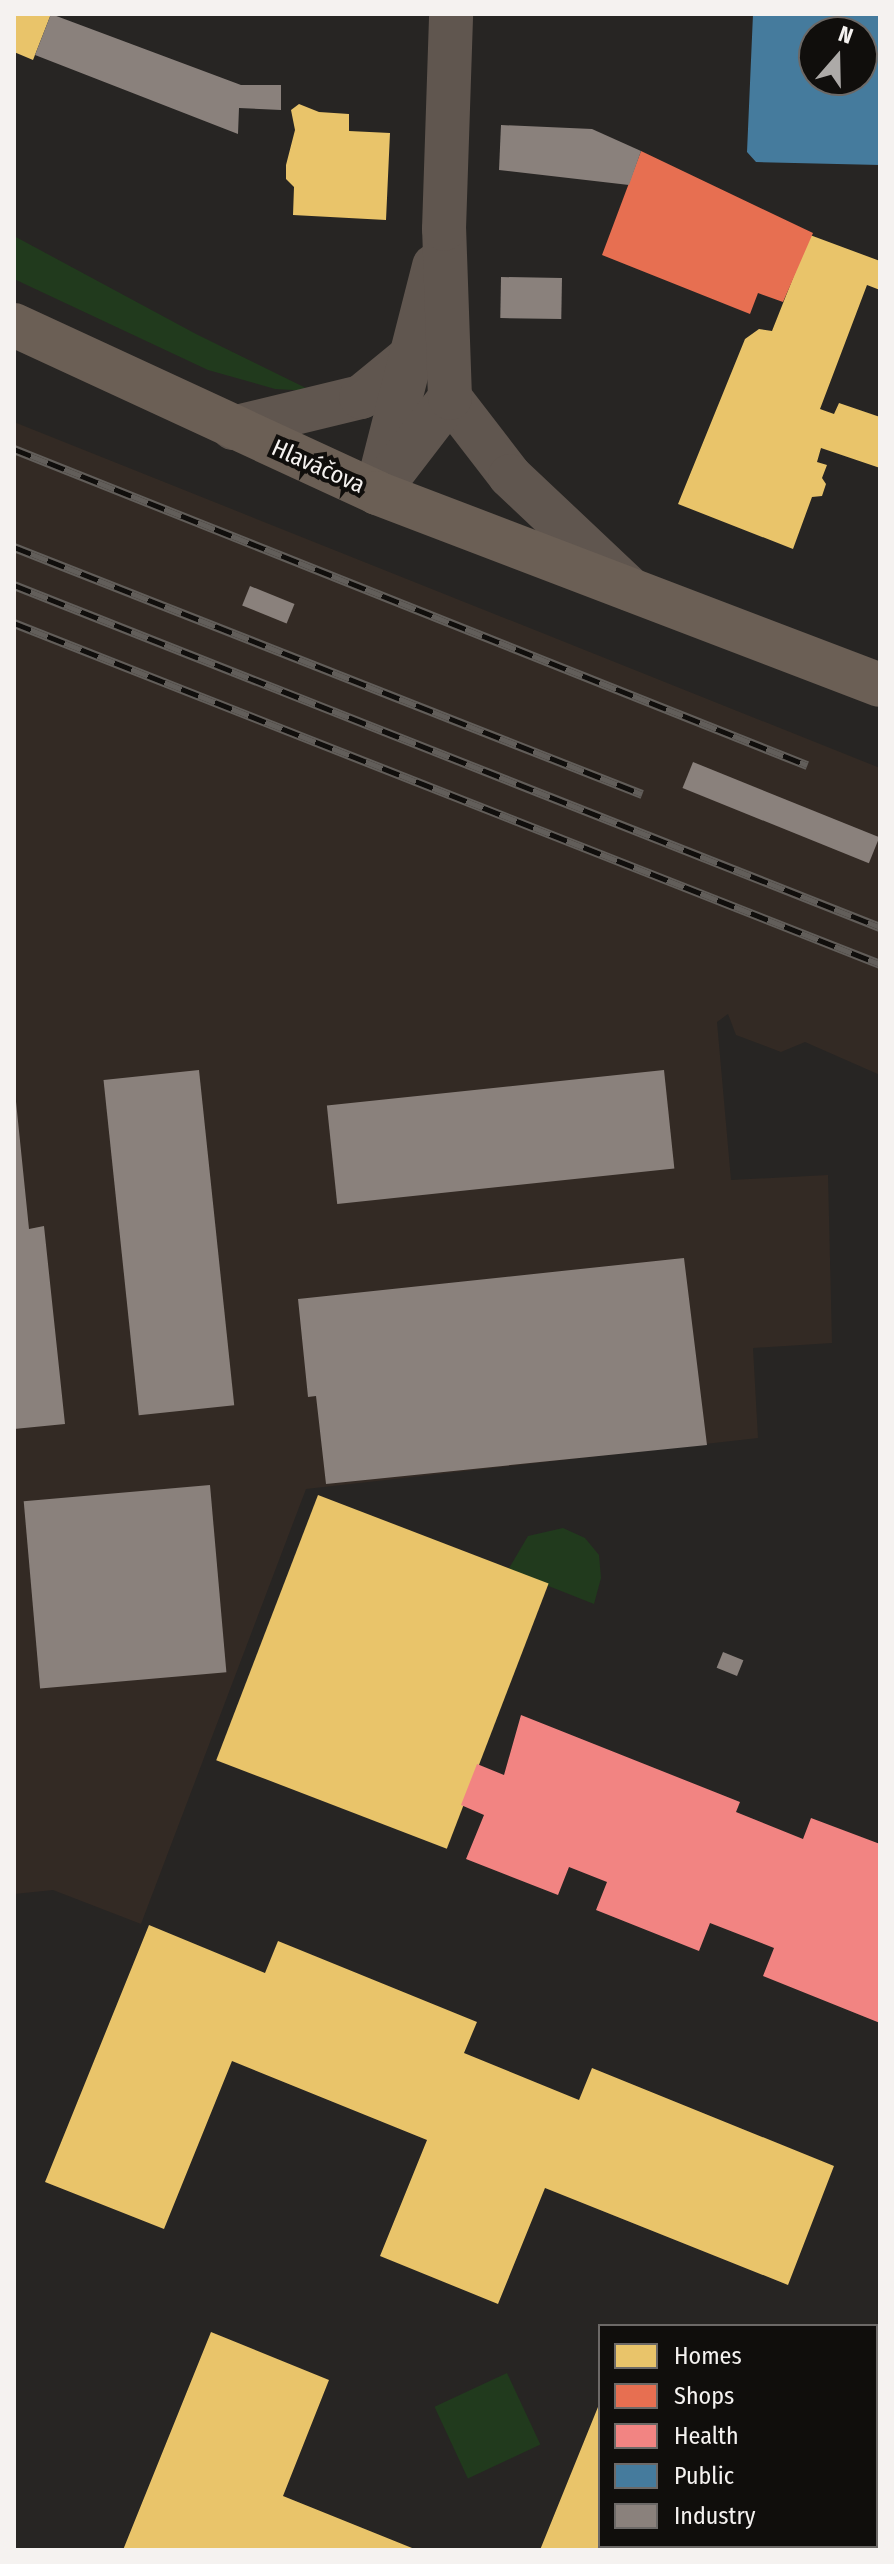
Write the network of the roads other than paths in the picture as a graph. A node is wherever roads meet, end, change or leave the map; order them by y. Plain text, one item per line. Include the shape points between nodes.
1 (451, 14) edge
2 (444, 229) junction
3 (14, 325) edge
4 (406, 360) junction
5 (450, 398) junction
6 (233, 428) junction
7 (377, 493) junction
8 (630, 589) junction
9 (880, 685) edge

1 - 2 street
2 - 4 street
2 - 5 street
3 - 6 main road, Hlaváčova
4 - 6 street via 361,397
4 - 7 street
5 - 7 street
5 - 8 street, Hlaváčova via 510,476
6 - 7 main road, Hlaváčova
7 - 8 main road, Hlaváčova
8 - 9 main road, Hlaváčova

